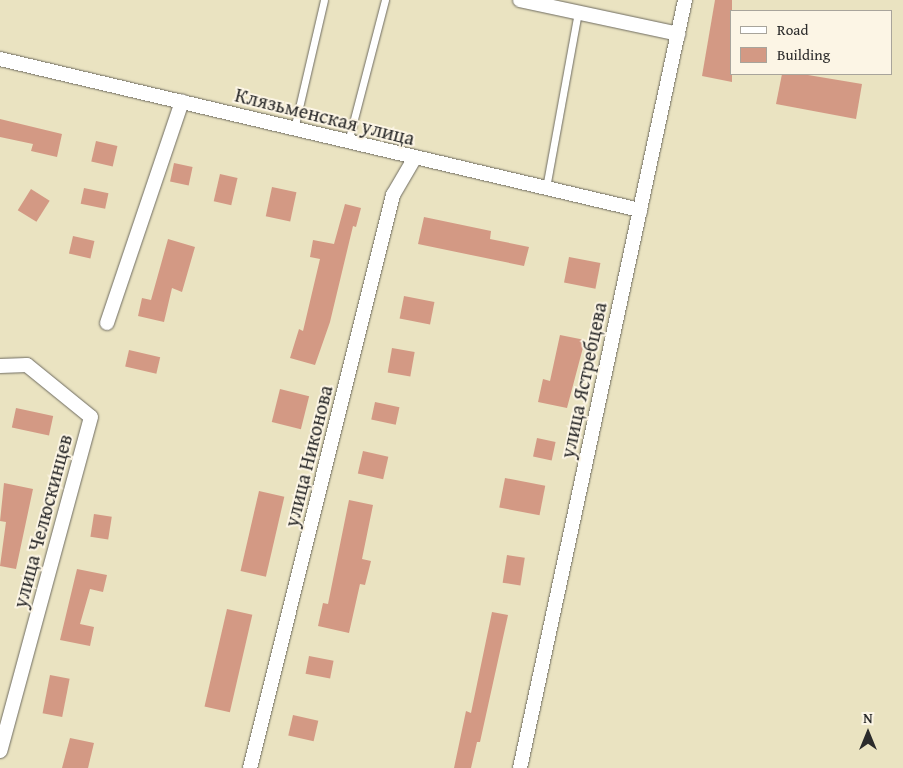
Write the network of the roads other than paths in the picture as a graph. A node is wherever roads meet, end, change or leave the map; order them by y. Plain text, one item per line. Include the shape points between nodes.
1 (324, 0) edge
2 (385, 0) edge
3 (520, 0) edge
4 (685, 0) edge
5 (578, 12) junction
6 (678, 34) junction
7 (0, 59) edge
8 (182, 101) junction
9 (294, 129) junction
10 (348, 142) junction
11 (414, 158) junction
12 (546, 188) junction
13 (640, 210) junction
14 (106, 323) dead end
15 (0, 366) edge
16 (0, 751) edge
17 (250, 768) edge
18 (520, 768) edge

1 - 9 lane
2 - 10 lane
3 - 5 street
4 - 6 street, улица Ястребцева
5 - 6 street
5 - 12 lane
6 - 13 street, улица Ястребцева
7 - 8 street, Клязьменская улица
8 - 9 street, Клязьменская улица
8 - 14 street
9 - 10 street, Клязьменская улица
10 - 11 street, Клязьменская улица
11 - 12 street, Клязьменская улица
11 - 17 street, улица Никонова via 393,196
12 - 13 street, Клязьменская улица
13 - 18 street, улица Ястребцева
15 - 16 street, улица Челюскинцев via 27,366 91,417

